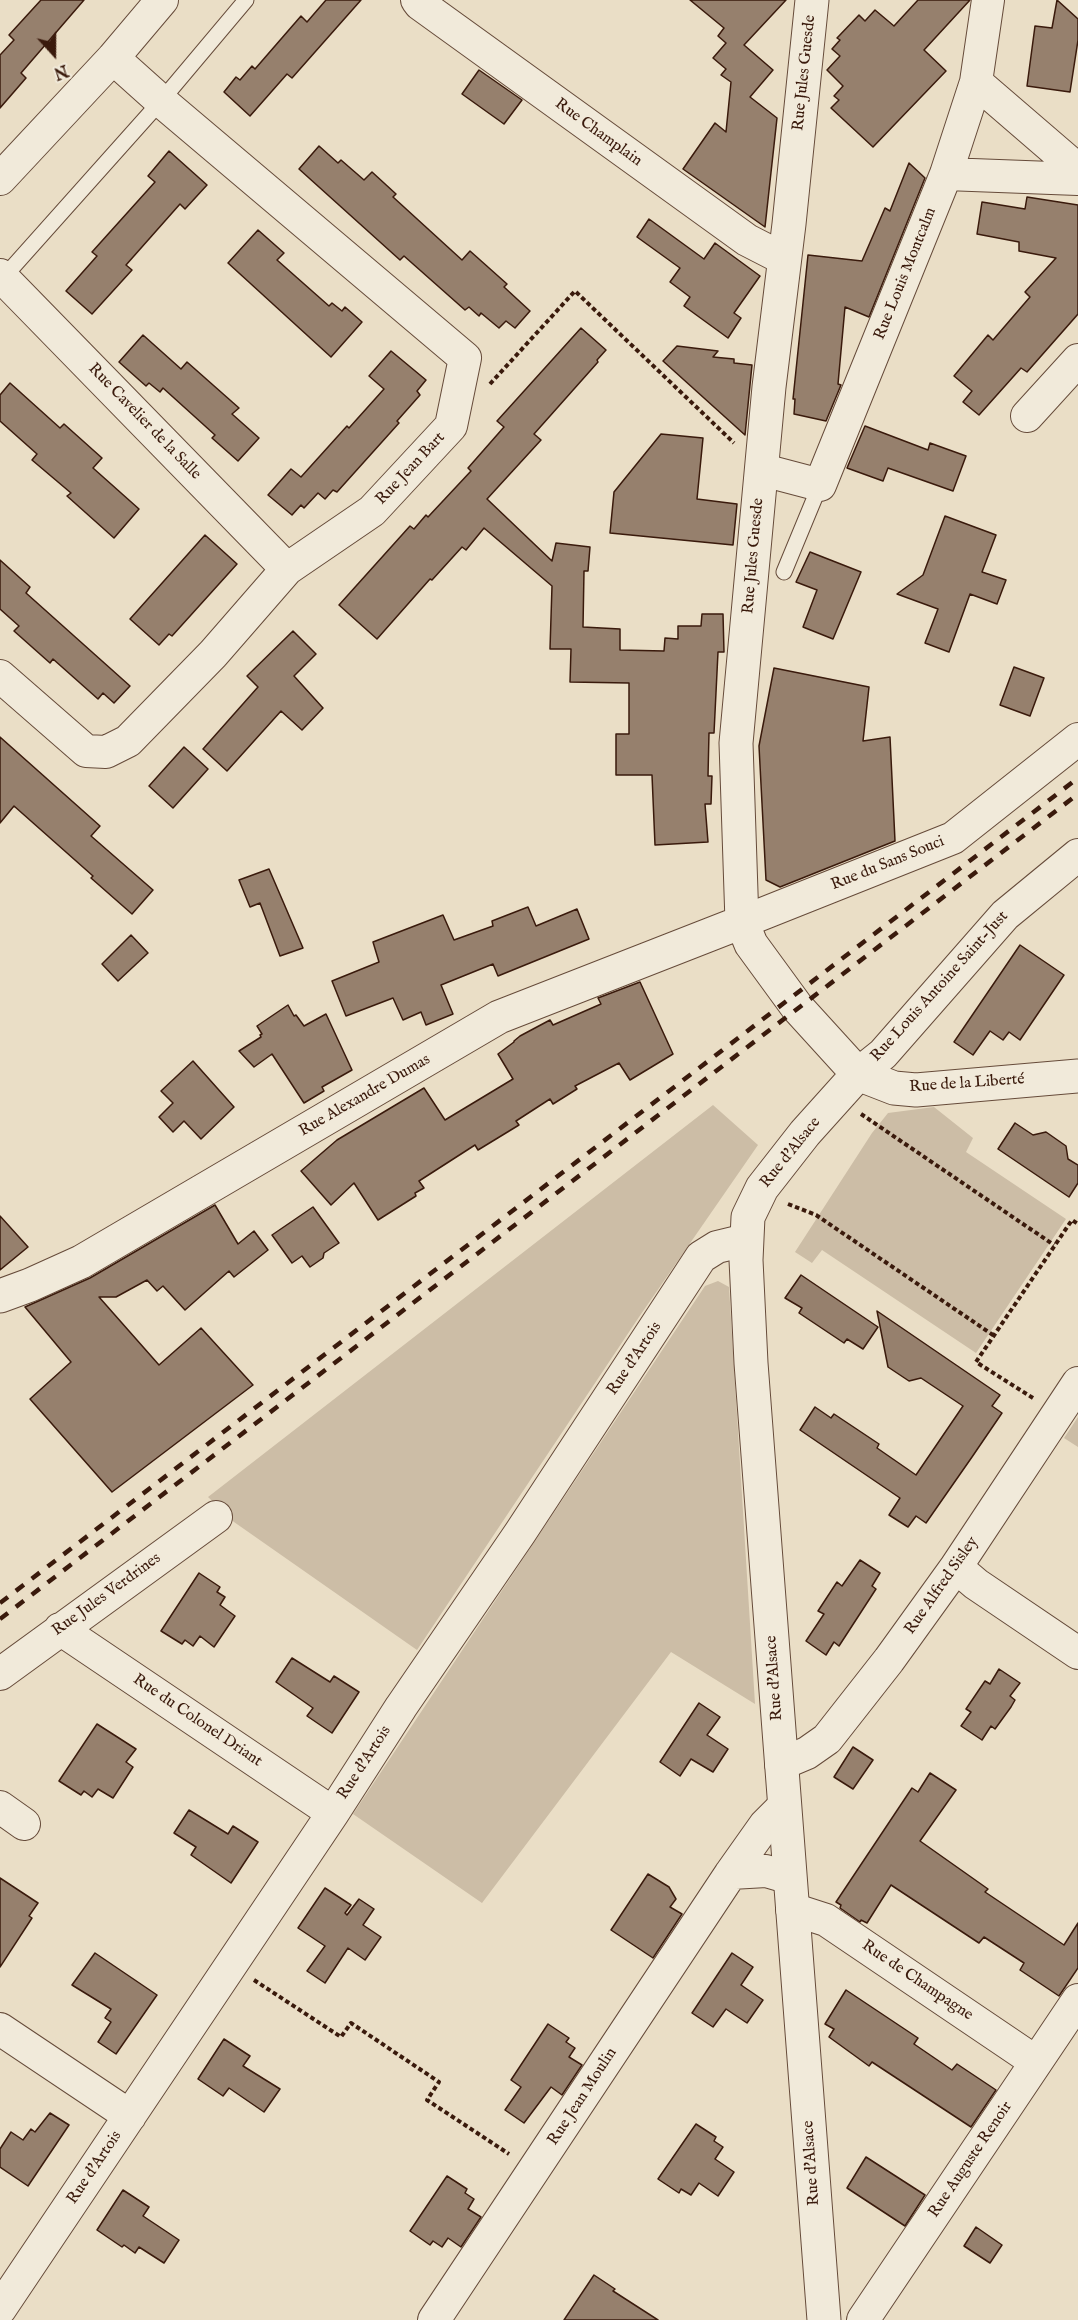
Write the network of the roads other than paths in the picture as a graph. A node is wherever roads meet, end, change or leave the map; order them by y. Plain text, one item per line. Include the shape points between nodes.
1 (162, 0) edge
2 (246, 0) edge
3 (417, 0) edge
4 (812, 0) edge
5 (988, 0) edge
6 (113, 58) junction
7 (976, 82) junction
8 (161, 101) junction
9 (1078, 170) edge
10 (946, 174) junction
11 (0, 179) edge
12 (1078, 179) edge
13 (784, 259) junction
14 (2, 277) edge
15 (1078, 360) edge
16 (1027, 416) dead end
17 (763, 470) junction
18 (820, 485) junction
19 (287, 569) junction
20 (784, 572) dead end
21 (0, 676) edge
22 (1078, 739) edge
23 (1078, 855) edge
24 (742, 922) junction
25 (858, 1074) junction
26 (1078, 1076) edge
27 (746, 1240) junction
28 (0, 1296) edge
29 (1078, 1383) edge
30 (216, 1517) dead end
31 (956, 1567) junction
32 (60, 1629) junction
33 (1078, 1653) edge
34 (0, 1674) edge
35 (781, 1764) junction
36 (784, 1806) junction
37 (333, 1813) junction
38 (731, 1873) junction
39 (791, 1893) junction
40 (1078, 2000) edge
41 (0, 2029) edge
42 (1036, 2062) junction
43 (130, 2116) junction
44 (0, 2309) edge
45 (434, 2320) edge
46 (824, 2320) edge
47 (863, 2320) edge

1 - 6 street
2 - 8 lane
3 - 13 street, Rue Champlain via 747,240
4 - 13 street, Rue Jules Guesde
5 - 7 street, Rue Louis Montcalm
6 - 8 street, Rue Jean Bart
6 - 11 street
7 - 9 street
7 - 10 street, Rue Louis Montcalm
8 - 14 lane
8 - 19 street, Rue Jean Bart via 465,358 451,426 372,511
10 - 12 street
10 - 18 street, Rue Louis Montcalm
13 - 17 street, Rue Jules Guesde
14 - 19 street, Rue Cavelier de la Salle
15 - 16 street
17 - 18 street
17 - 24 street, Rue Jules Guesde via 736,744
18 - 20 lane
19 - 21 street, Rue Jean Bart via 213,654 128,741 106,752 86,751
22 - 24 street, Rue du Sans Souci via 953,838
23 - 25 street, Rue Louis Antoine Saint-Just via 1005,915 889,1047
24 - 25 street, Rue Jules Guesde via 751,944 797,1007
24 - 28 street, Rue Alexandre Dumas via 499,1017 81,1262
25 - 26 street, Rue de la Liberté via 894,1088 916,1090
25 - 27 street, Rue d'Alsace via 762,1188 748,1217
27 - 35 street, Rue d'Alsace via 751,1363
27 - 37 street, Rue d'Artois via 717,1247 701,1257
29 - 31 street, Rue Alfred Sisley
30 - 32 street, Rue Jules Verdrines
31 - 33 street
31 - 35 street, Rue Alfred Sisley via 827,1739
32 - 34 street, Rue Jules Verdrines
32 - 37 street, Rue du Colonel Driant
35 - 36 street, Rue d'Alsace
36 - 38 street, Rue Jean Moulin via 765,1824
36 - 39 street, Rue d'Alsace
37 - 43 street, Rue d'Artois
38 - 39 street, Rue de Champagne via 766,1871
38 - 45 street, Rue Jean Moulin
39 - 42 street, Rue de Champagne
39 - 46 street, Rue d'Alsace
40 - 42 street, Rue Auguste Renoir
41 - 43 street
42 - 47 street, Rue Auguste Renoir
43 - 44 street, Rue d'Artois

